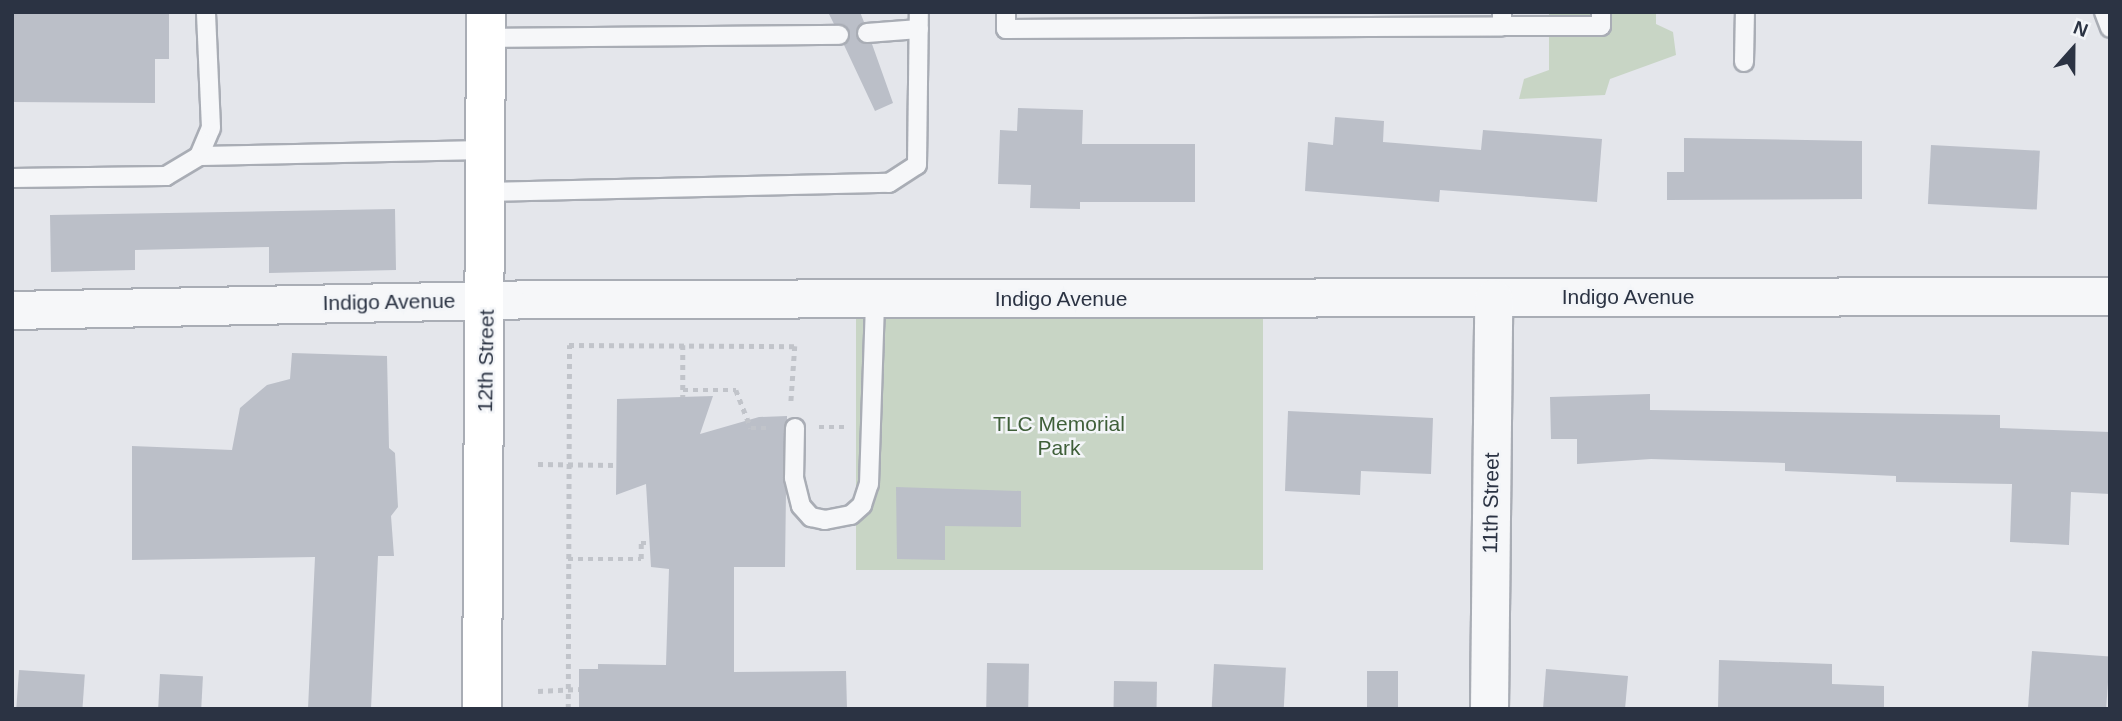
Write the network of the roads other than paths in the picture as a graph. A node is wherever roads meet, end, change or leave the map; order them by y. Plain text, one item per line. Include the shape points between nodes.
1 (206, 12) edge
2 (1006, 12) edge
3 (1601, 12) edge
4 (1745, 12) edge
5 (2104, 12) edge
6 (1502, 19) edge
7 (1097, 20) edge
8 (919, 21) edge
9 (486, 25) edge
10 (2110, 28) edge
11 (867, 33) dead end
12 (839, 34) dead end
13 (1744, 62) dead end
14 (486, 150) junction
15 (198, 156) junction
16 (12, 178) edge
17 (486, 192) junction
18 (2110, 296) edge
19 (1493, 298) junction
20 (875, 299) junction
21 (486, 300) junction
22 (12, 310) edge
23 (795, 428) road end
24 (482, 709) edge
25 (1489, 709) edge

1 - 15 lane via 211,128
2 - 7 lane via 1006,29
3 - 6 lane via 1601,26
4 - 13 lane
5 - 10 lane
6 - 7 lane
8 - 11 lane
8 - 17 lane via 917,165 889,183
9 - 12 lane
9 - 14 main road, 12th Street
14 - 15 lane
14 - 17 main road, 12th Street
15 - 16 lane via 166,176
17 - 21 main road, 12th Street
18 - 19 street, Indigo Avenue
19 - 20 street, Indigo Avenue
19 - 25 street, 11th Street
20 - 21 street, Indigo Avenue
20 - 23 lane via 869,484 862,505 839,520 811,517 797,495
21 - 22 street, Indigo Avenue
21 - 24 main road, 12th Street

